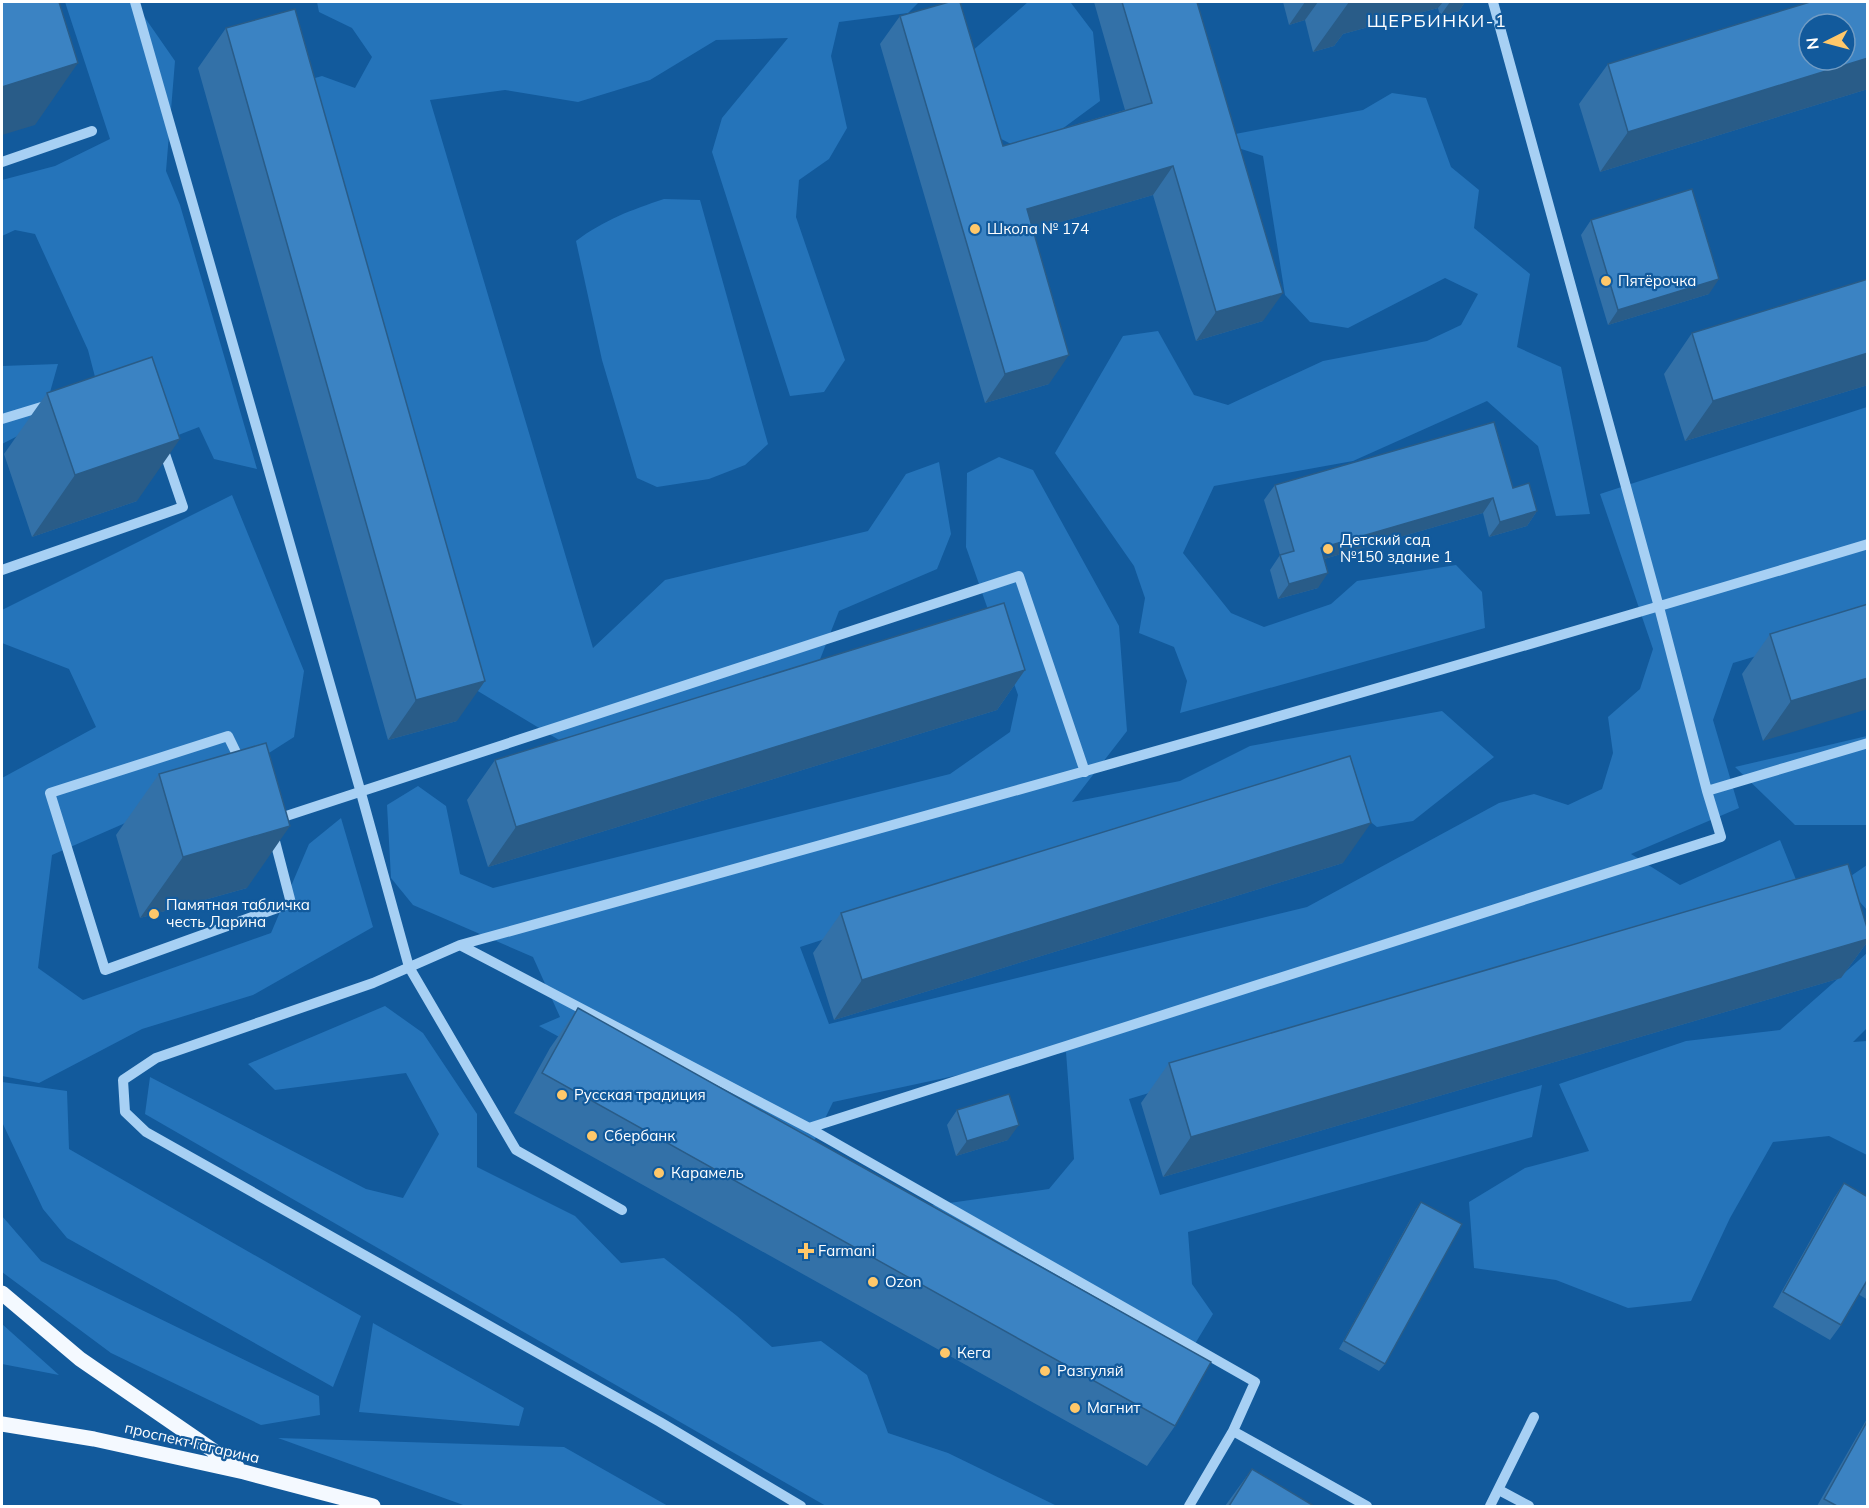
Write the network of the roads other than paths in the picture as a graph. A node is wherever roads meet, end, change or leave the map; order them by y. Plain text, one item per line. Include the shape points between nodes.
1 (135, 2) edge
2 (1493, 2) edge
3 (92, 131) dead end
4 (2, 162) edge
5 (55, 403) edge
6 (2, 419) edge
7 (158, 432) edge
8 (1868, 544) edge
9 (2, 570) edge
10 (1659, 607) junction
11 (1868, 743) edge
12 (1085, 772) junction
13 (1707, 791) junction
14 (362, 793) junction
15 (270, 822) junction
16 (460, 945) junction
17 (409, 967) junction
18 (809, 1128) junction
19 (622, 1210) dead end
20 (2, 1293) edge
21 (1534, 1417) dead end
22 (2, 1424) edge
23 (1233, 1431) junction
24 (244, 1472) junction
25 (1499, 1490) junction
26 (373, 1506) edge
27 (801, 1506) edge
28 (1189, 1506) edge
29 (1367, 1506) edge
30 (1490, 1506) edge
31 (1529, 1506) edge

1 - 14 street
2 - 10 street
3 - 4 street
5 - 6 street
7 - 9 street via 183,507
8 - 10 street
10 - 12 street
10 - 13 street
11 - 13 street
12 - 14 street via 1019,576
12 - 16 street
13 - 18 street via 1721,837
14 - 15 street
14 - 17 street
15 - 15 street via 228,736 50,793 105,969 291,903
16 - 17 street
16 - 18 street
17 - 19 street via 516,1150
17 - 27 street via 156,1058 123,1080 125,1112 146,1132 660,1422
18 - 23 street via 1255,1382
20 - 24 main road via 80,1359
21 - 25 street
22 - 24 main road, проспект Гагарина via 94,1439
23 - 28 street
23 - 29 street
24 - 26 main road, проспект Гагарина
25 - 30 street
25 - 31 street

